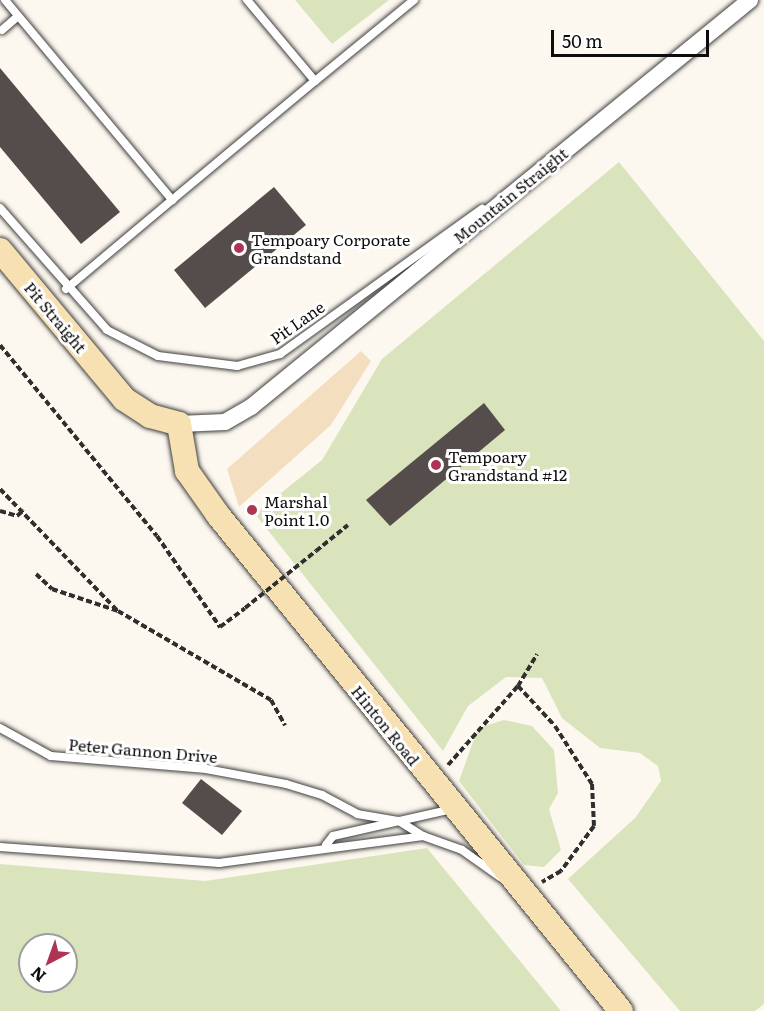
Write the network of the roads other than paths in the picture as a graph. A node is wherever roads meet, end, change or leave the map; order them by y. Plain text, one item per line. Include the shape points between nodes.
1 (5, 0) edge
2 (248, 0) edge
3 (414, 0) edge
4 (750, 0) edge
5 (18, 16) junction
6 (2, 30) dead end
7 (315, 81) junction
8 (554, 159) junction
9 (172, 200) junction
10 (0, 208) edge
11 (0, 250) edge
12 (66, 289) junction
13 (179, 424) junction
14 (0, 729) edge
15 (453, 809) junction
16 (399, 821) junction
17 (423, 836) junction
18 (326, 845) junction
19 (0, 847) edge
20 (523, 893) junction
21 (621, 1011) edge

1 - 5 lane
2 - 7 lane
3 - 7 lane
4 - 8 street, Mountain Straight
5 - 6 lane
5 - 9 lane
7 - 9 lane
8 - 12 lane, Pit Lane via 280,354 261,362 220,365 158,356 107,330
8 - 13 street, Mountain Straight via 232,420
9 - 12 lane
10 - 12 lane, Pit Lane
11 - 13 street, Pit Straight via 112,385 140,411
13 - 15 street, Hinton Road via 187,471
14 - 16 lane, Peter Gannon Drive via 51,756 248,776 322,795 357,814
15 - 16 lane
15 - 20 street, Hinton Road
16 - 17 lane, Peter Gannon Drive
16 - 18 lane via 333,836
17 - 18 lane via 341,849
17 - 20 lane, Peter Gannon Drive via 462,850
18 - 19 lane via 219,863
20 - 21 street, Hinton Road

